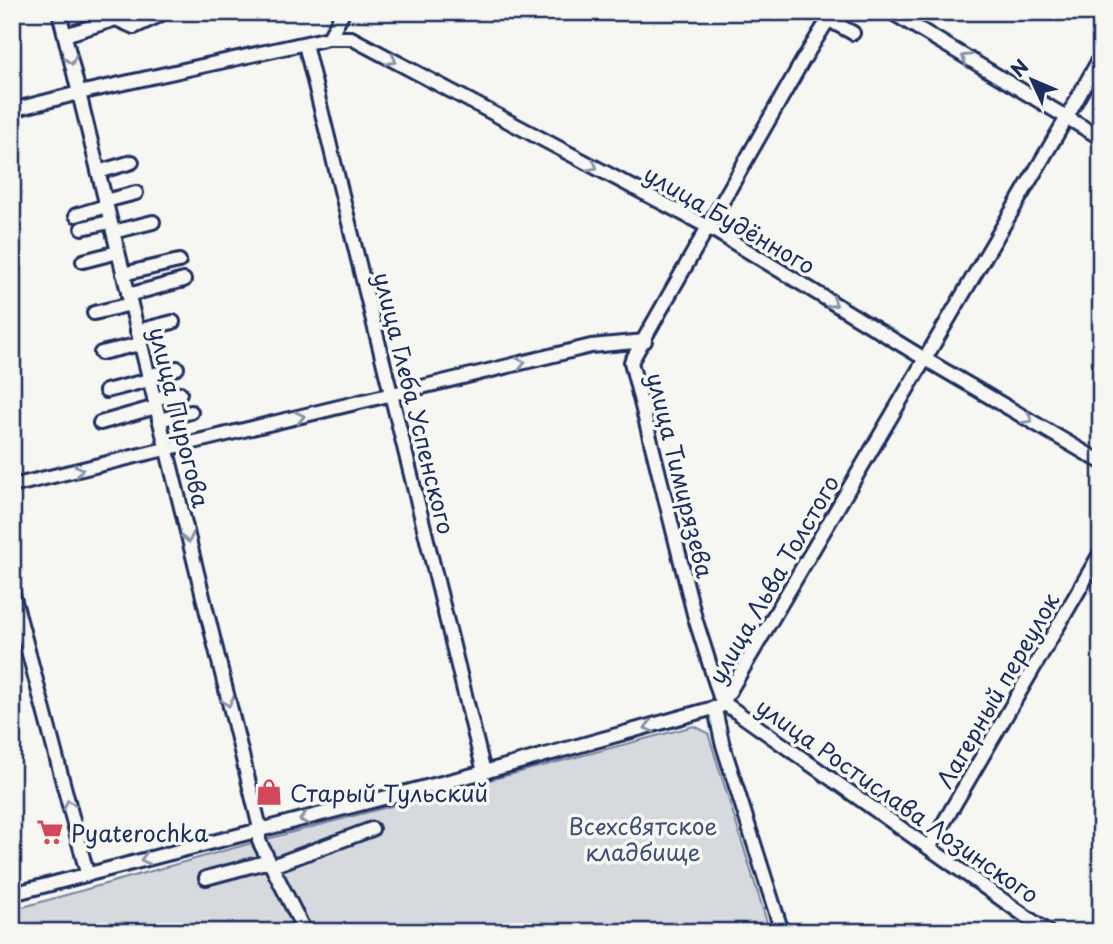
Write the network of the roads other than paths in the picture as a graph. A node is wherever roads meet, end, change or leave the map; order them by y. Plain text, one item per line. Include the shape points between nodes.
1 (59, 12) edge
2 (343, 12) edge
3 (891, 12) edge
4 (158, 16) dead end
5 (831, 16) edge
6 (853, 33) dead end
7 (65, 35) junction
8 (329, 38) junction
9 (305, 44) junction
10 (1101, 56) edge
11 (79, 93) junction
12 (12, 110) edge
13 (1066, 119) junction
14 (1101, 138) edge
15 (132, 162) dead end
16 (98, 172) junction
17 (135, 193) dead end
18 (106, 204) junction
19 (76, 215) dead end
20 (153, 222) dead end
21 (112, 227) junction
22 (82, 228) dead end
23 (710, 228) junction
24 (118, 252) junction
25 (83, 261) dead end
26 (179, 261) dead end
27 (123, 274) junction
28 (184, 280) dead end
29 (129, 300) junction
30 (94, 313) dead end
31 (173, 322) dead end
32 (139, 337) junction
33 (645, 341) junction
34 (101, 353) dead end
35 (925, 359) junction
36 (177, 368) dead end
37 (149, 378) junction
38 (106, 391) dead end
39 (180, 393) dead end
40 (391, 395) junction
41 (156, 409) junction
42 (191, 412) dead end
43 (100, 423) dead end
44 (166, 448) junction
45 (1101, 461) edge
46 (12, 486) edge
47 (1101, 552) edge
48 (12, 590) edge
49 (720, 706) junction
50 (484, 772) junction
51 (372, 829) dead end
52 (259, 831) junction
53 (929, 848) junction
54 (271, 863) junction
55 (87, 873) junction
56 (206, 878) dead end
57 (12, 894) edge
58 (305, 932) edge
59 (782, 932) edge
60 (1048, 932) edge

1 - 7 street, улица Пирогова
2 - 8 street
13 -> 3 street
4 - 7 street via 134,27 116,19
5 - 6 street
5 - 23 street, улица Тимирязева
7 -> 11 street, улица Пирогова
8 - 9 street
8 -> 23 street, улица Будённого via 351,38
9 - 11 street
9 - 40 street, улица Глеба Успенского
10 - 13 street, улица Льва Толстого
11 - 12 street
11 - 16 street, улица Пирогова
13 - 14 street
13 - 35 street, улица Льва Толстого
15 - 16 street
16 - 18 street, улица Пирогова
17 - 18 street
18 - 19 street
18 - 21 street, улица Пирогова
20 - 21 street
21 - 22 street
21 - 24 street, улица Пирогова
23 - 33 street, улица Тимирязева
23 -> 35 street, улица Будённого
24 - 25 street
24 - 27 street, улица Пирогова
26 - 27 street
27 - 29 street, улица Пирогова
28 - 29 street
29 - 30 street
29 - 32 street, улица Пирогова
31 - 32 street
32 - 34 street
32 - 37 street, улица Пирогова
40 -> 33 street via 591,346
33 - 49 street, улица Тимирязева via 631,362
35 -> 45 street, улица Будённого
35 - 49 street, улица Льва Толстого
36 - 37 street
37 - 38 street
37 - 41 street, улица Пирогова
39 - 41 street
44 -> 40 street
40 - 50 street, улица Глеба Успенского
41 - 42 street
41 - 43 street
41 - 44 street, улица Пирогова
46 -> 44 street
44 -> 52 street, улица Пирогова
47 - 53 street, Лагерный переулок
55 -> 48 street
49 -> 50 street, улица Льва Толстого
49 - 53 street, улица Ростислава Лозинского
49 - 59 street, улица Тимирязева via 719,730
50 -> 52 street, улица Льва Толстого
51 - 54 street
52 - 54 street, улица Пирогова via 259,841
52 -> 55 street, улица Льва Толстого
53 - 60 street, улица Ростислава Лозинского
54 - 56 street
54 - 58 street, улица Пирогова
55 - 57 street, улица Льва Толстого

